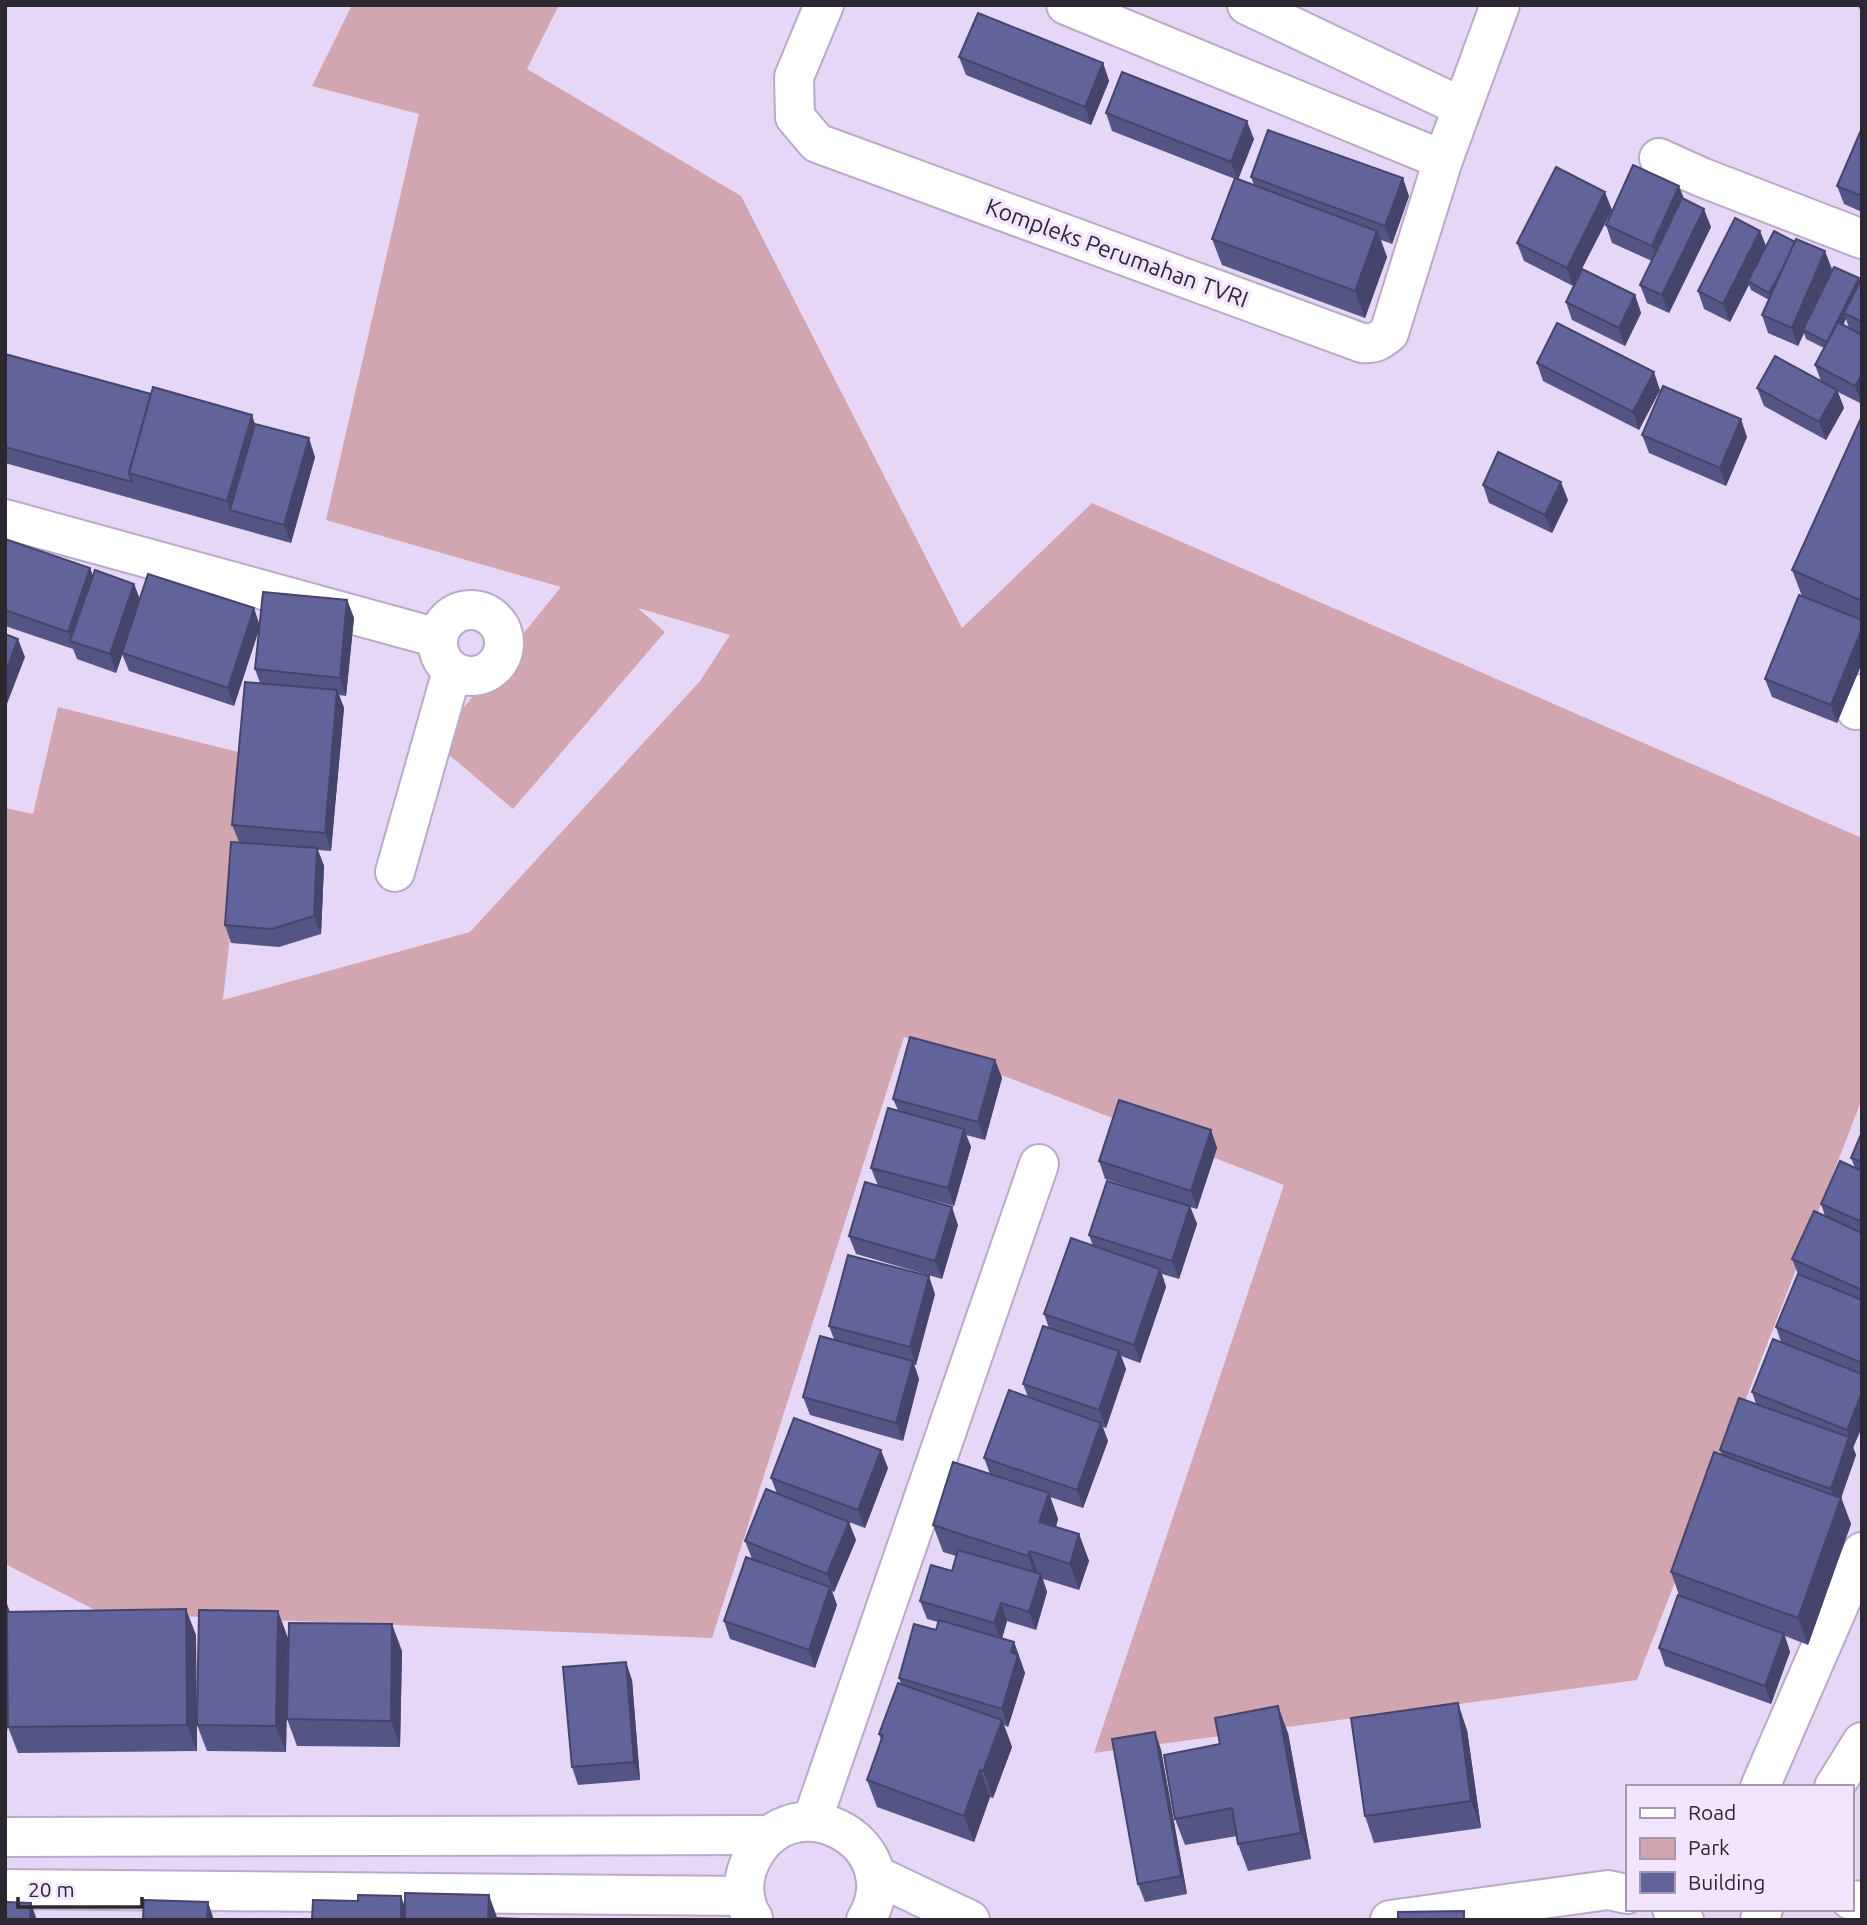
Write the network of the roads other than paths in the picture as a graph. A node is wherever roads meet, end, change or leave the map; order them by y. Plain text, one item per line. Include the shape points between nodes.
1 (824, 5) edge
2 (1066, 5) edge
3 (1247, 5) edge
4 (1500, 5) edge
5 (1462, 107) junction
6 (1659, 158) dead end
7 (1443, 160) junction
8 (1862, 239) edge
9 (5, 519) edge
10 (395, 872) dead end
11 (1039, 1164) dead end
12 (1862, 1552) edge
13 (1862, 1742) edge
14 (1761, 1785) edge
15 (1835, 1785) edge
16 (812, 1821) junction
17 (769, 1835) junction
18 (5, 1837) edge
19 (875, 1875) junction
20 (1621, 1888) edge
21 (5, 1889) edge
22 (749, 1908) edge
23 (866, 1920) edge
24 (970, 1920) edge
25 (1390, 1920) edge

1 - 7 street, Kompleks Perumahan TVRI via 794,77 795,117 817,144 1362,343 1376,343 1388,332
2 - 7 street
3 - 5 street
4 - 5 street, Kompleks Perumahan TVRI
5 - 7 street, Kompleks Perumahan TVRI
6 - 8 street
9 - 10 street via 445,654
11 - 16 street
12 - 14 street
13 - 15 street
16 - 17 street via 789,1824
16 - 19 street via 834,1825 853,1837 867,1854
17 - 18 street
17 - 22 street via 754,1852 746,1873
19 - 23 street via 875,1897
19 - 24 street
20 - 25 street
21 - 22 street

